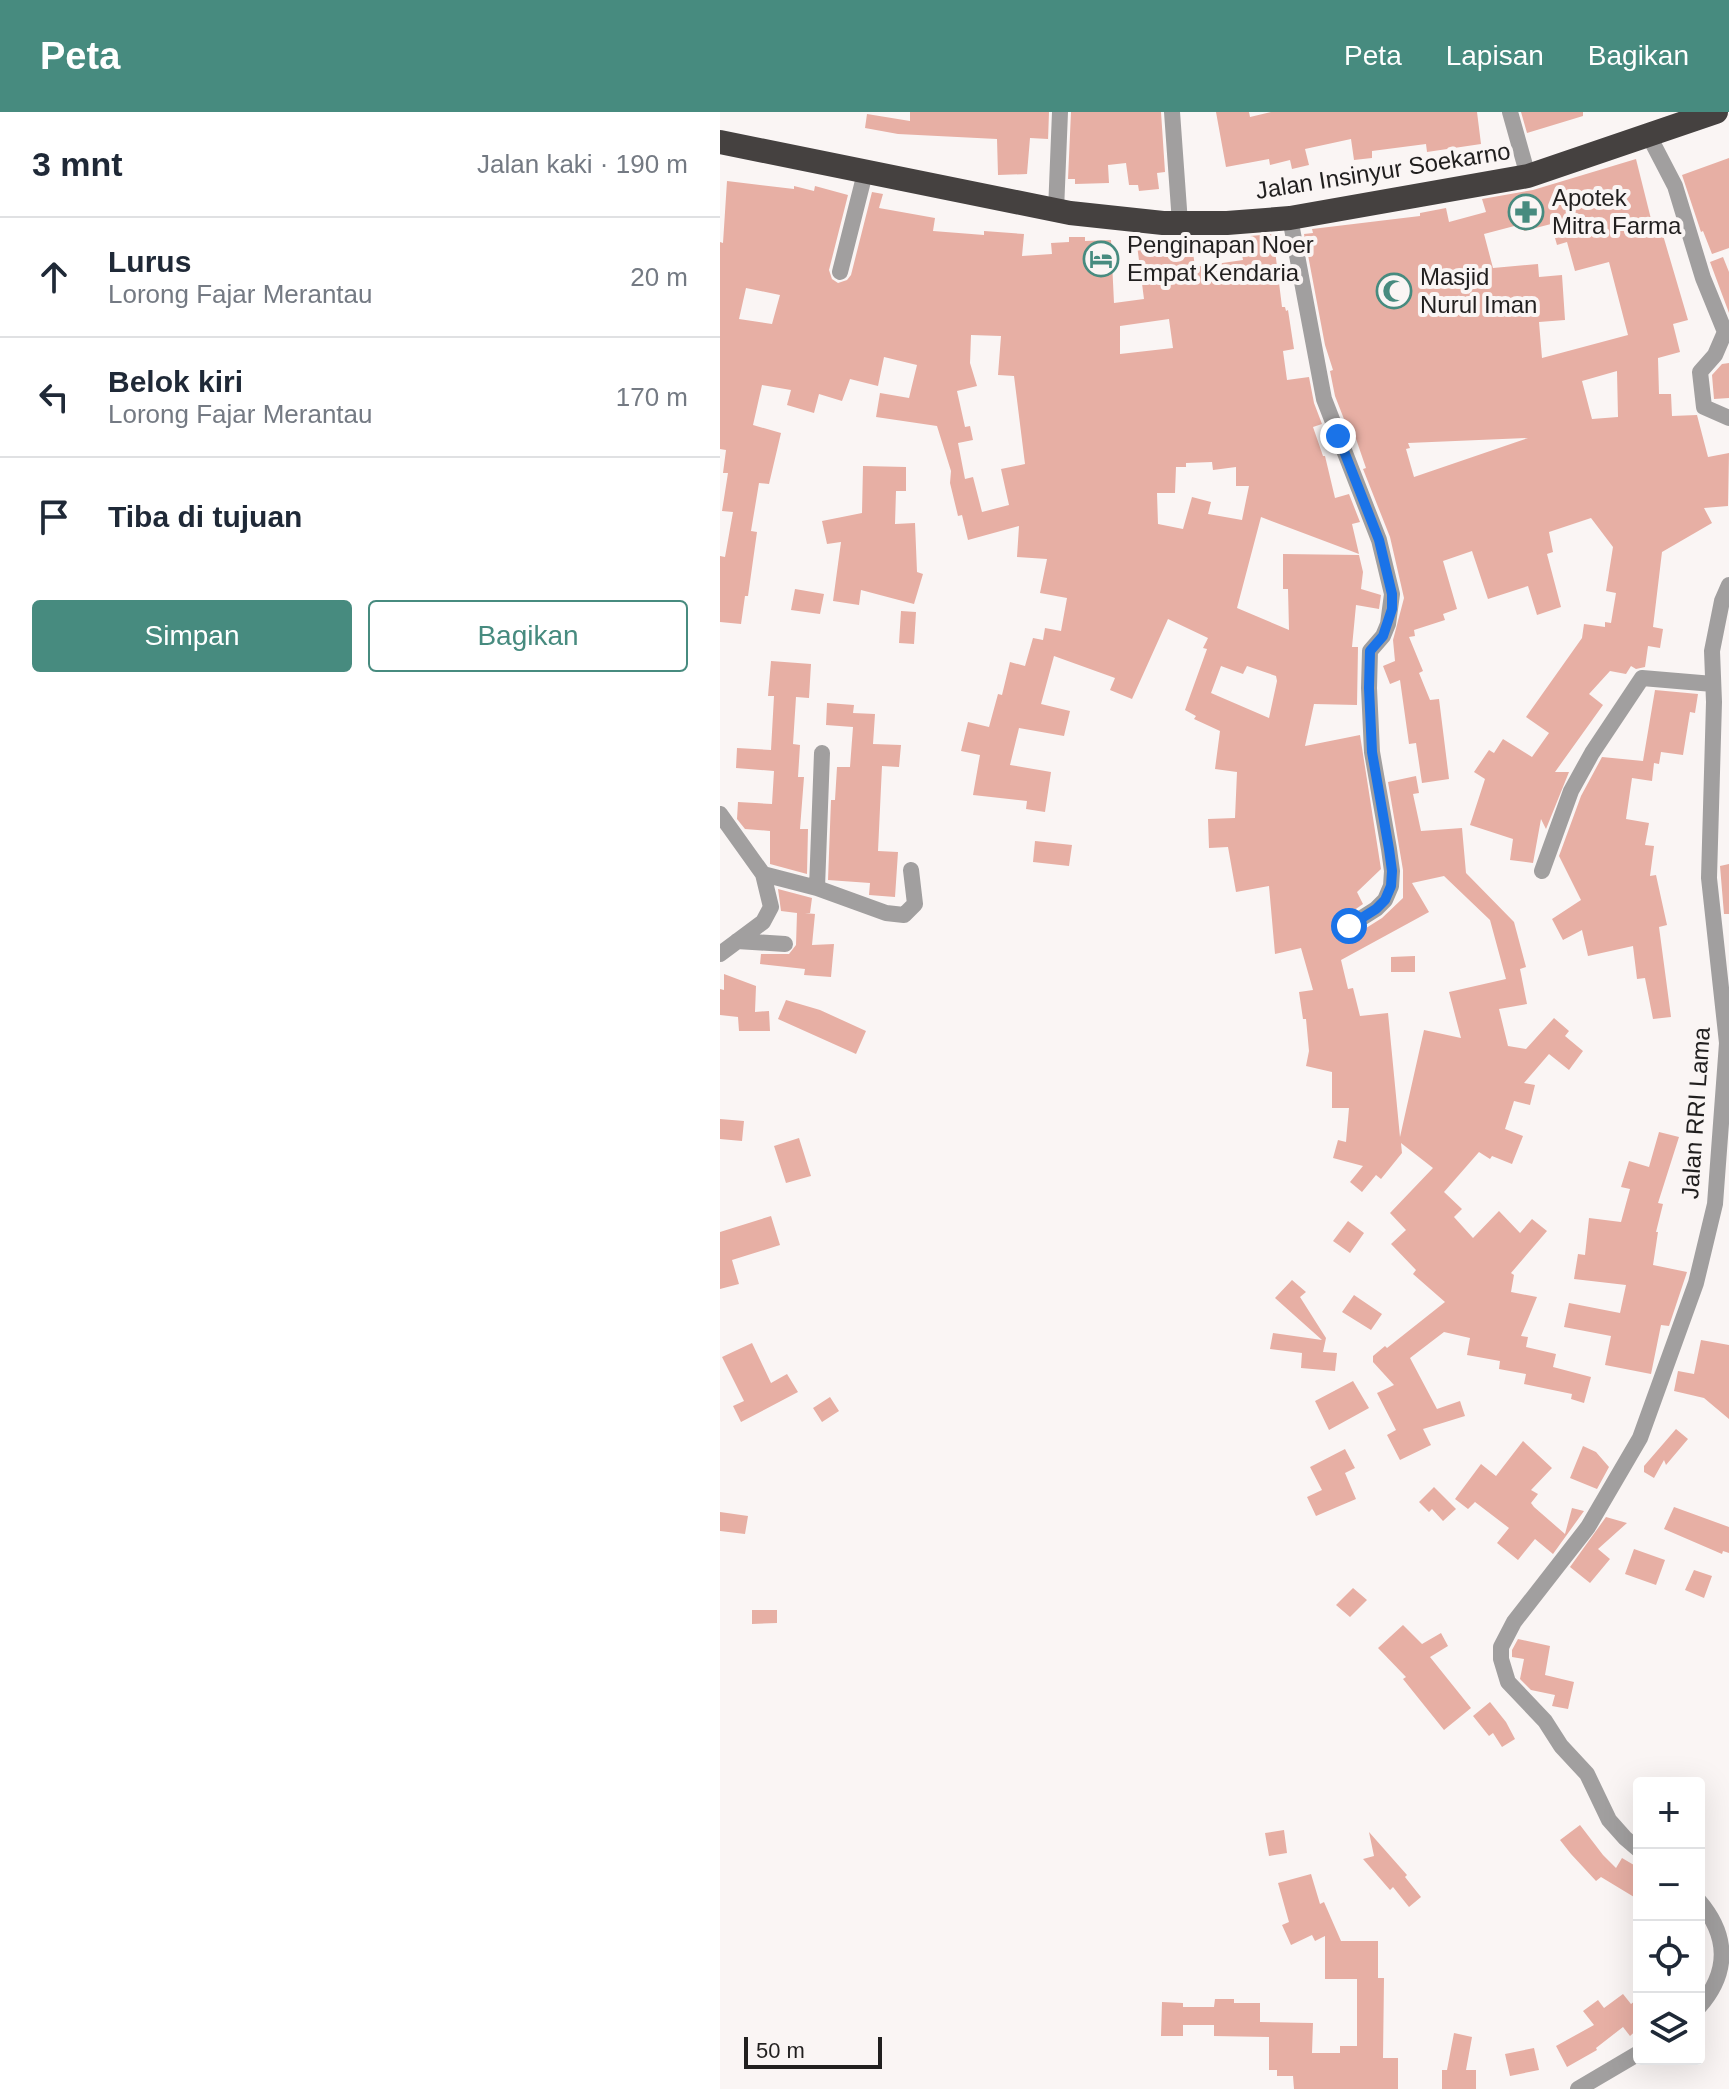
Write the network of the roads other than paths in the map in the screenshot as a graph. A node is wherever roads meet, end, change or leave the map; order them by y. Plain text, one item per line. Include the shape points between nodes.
1 (1060, 112) edge
2 (1172, 112) edge
3 (1510, 112) edge
4 (1716, 112) edge
5 (1649, 136) junction
6 (720, 142) edge
7 (865, 173) junction
8 (1528, 176) junction
9 (1056, 211) junction
10 (1290, 218) junction
11 (1180, 223) junction
12 (840, 272) dead end
13 (1729, 418) edge
14 (1729, 585) edge
15 (1713, 684) junction
16 (822, 753) dead end
17 (720, 814) edge
18 (911, 870) dead end
19 (1542, 871) dead end
20 (763, 874) junction
21 (817, 888) junction
22 (1349, 926) dead end
23 (737, 941) junction
24 (785, 944) dead end
25 (720, 954) edge
26 (1638, 1849) edge
27 (1705, 1911) edge
28 (1705, 2001) edge
29 (1633, 2057) edge
30 (1578, 2089) edge

1 - 9 street
2 - 11 street
3 - 8 street
4 - 5 highway, Jalan Insinyur Soekarno
5 - 8 highway, Jalan Insinyur Soekarno
5 - 13 street via 1675,186 1725,332 1700,372 1704,407
6 - 7 highway, Jalan Insinyur Soekarno
7 - 9 highway, Jalan Insinyur Soekarno
7 - 12 street
8 - 10 highway, Jalan Insinyur Soekarno
9 - 11 highway, Jalan Insinyur Soekarno
10 - 11 highway, Jalan Insinyur Soekarno
10 - 22 street via 1324,399 1379,540 1392,594 1383,636 1370,651 1369,688 1372,752 1391,886 1376,909
14 - 15 street, Jalan RRI Lama via 1712,651
15 - 19 street via 1642,678 1571,791
15 - 26 street, Jalan RRI Lama via 1709,868 1727,1043 1718,1183 1696,1283 1640,1438 1588,1527 1504,1637 1501,1659 1503,1672 1520,1697 1587,1774 1609,1820
16 - 21 street
17 - 20 street
18 - 21 street via 915,904 904,915
20 - 21 street
20 - 23 street via 771,907
23 - 24 street
23 - 25 street
27 - 28 street via 1716,1928 1722,1972
29 - 30 street

